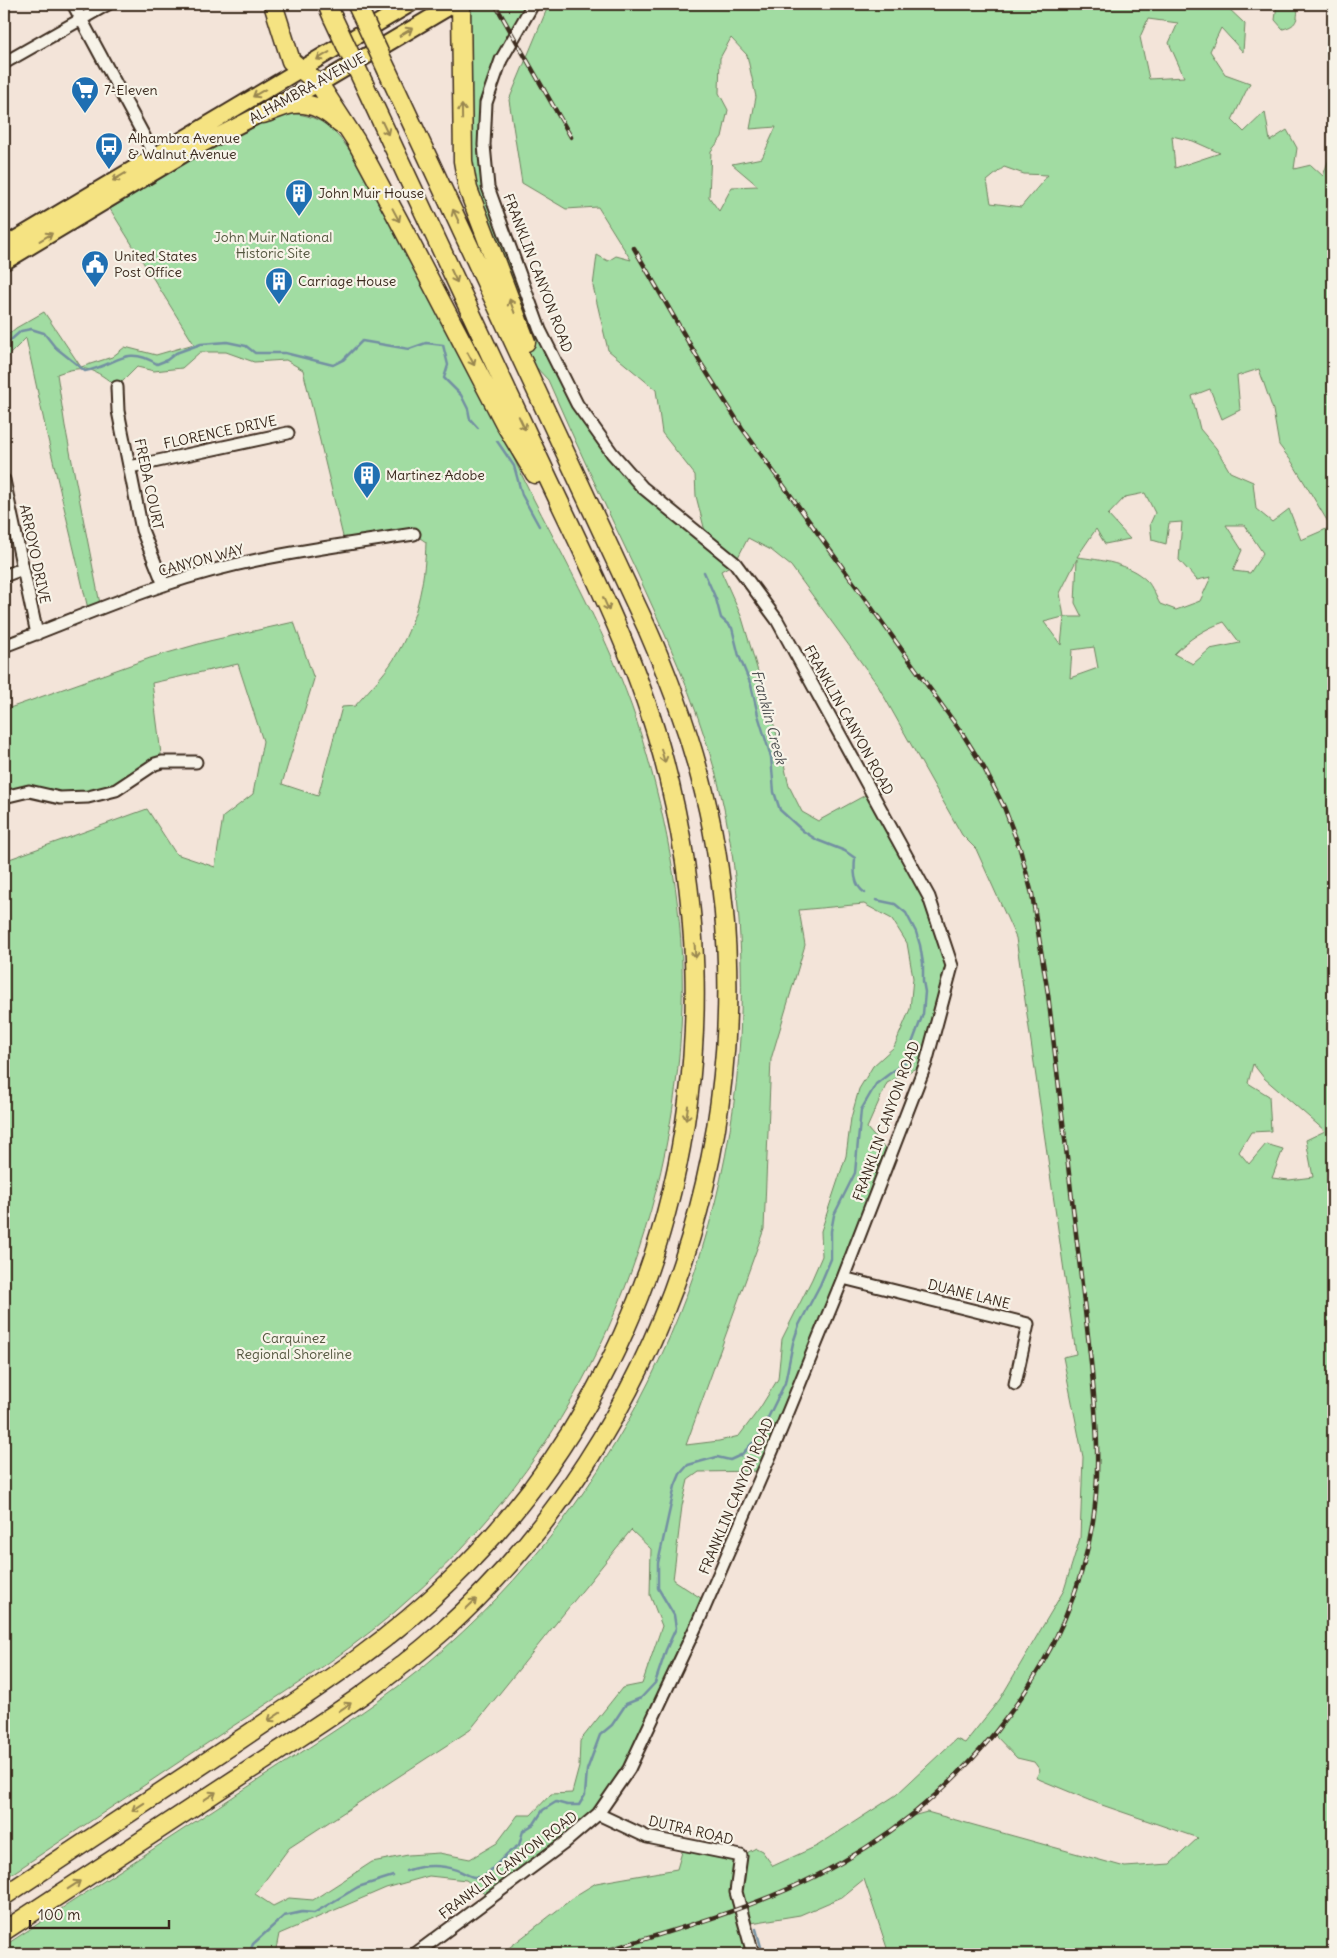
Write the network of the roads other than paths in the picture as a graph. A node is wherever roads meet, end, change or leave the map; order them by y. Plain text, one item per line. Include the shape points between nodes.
1 (73, 4) edge
2 (108, 4) edge
3 (273, 4) edge
4 (357, 4) edge
5 (410, 4) edge
6 (454, 4) edge
7 (461, 4) edge
8 (533, 4) edge
9 (330, 11) edge
10 (81, 19) junction
11 (4, 63) edge
12 (301, 68) junction
13 (319, 84) junction
14 (263, 114) junction
15 (356, 142) junction
16 (158, 162) junction
17 (4, 246) edge
18 (4, 262) edge
19 (117, 387) dead end
20 (288, 433) dead end
21 (564, 451) junction
22 (130, 467) junction
23 (4, 480) edge
24 (414, 534) dead end
25 (586, 560) junction
26 (22, 569) junction
27 (4, 576) edge
28 (164, 585) junction
29 (37, 634) junction
30 (4, 646) edge
31 (196, 762) dead end
32 (4, 797) edge
33 (843, 1278) junction
34 (1015, 1384) dead end
35 (598, 1814) junction
36 (4, 1896) edge
37 (4, 1931) edge
38 (415, 1954) edge
39 (753, 1954) edge

1 - 10 street
2 - 10 street
3 - 12 highway via 291,61
21 -> 4 highway, bridge
5 -> 12 main road, ALHAMBRA AVENUE
13 -> 6 main road, ALHAMBRA AVENUE
21 -> 7 highway via 468,189 463,161
8 - 33 street, FRANKLIN CANYON ROAD via 501,60 486,103 484,146 488,187 540,330 577,404 612,453 642,487 735,563 778,620 929,897 952,966 926,1063
9 -> 25 highway, bridge
10 - 11 street
10 - 16 street
12 - 13 highway
12 -> 16 main road, ALHAMBRA AVENUE
13 - 14 main road, ALHAMBRA AVENUE
13 - 15 highway
14 - 15 highway via 294,104 308,105 330,113
14 - 16 main road, ALHAMBRA AVENUE via 189,151
15 -> 25 highway via 505,424
16 -> 17 main road, ALHAMBRA AVENUE
18 -> 16 main road, ALHAMBRA AVENUE
19 - 22 street, FREDA COURT via 118,411
20 - 22 street, FLORENCE DRIVE
37 -> 21 highway via 362,1695 414,1656 462,1613 526,1546 585,1466 639,1373 673,1294 704,1192 722,1086 728,979 722,894 708,808 679,705 649,632
22 - 28 street, FREDA COURT via 142,530
23 - 26 street, ARROYO DRIVE
24 - 28 street, CANYON WAY via 274,556
25 -> 36 highway via 629,657 658,737 682,840 694,938 696,1031 685,1129 665,1219 630,1318 592,1395 545,1470 490,1539 431,1599 383,1641 343,1670
26 - 27 street
26 - 29 street, ARROYO DRIVE
28 - 29 street, CANYON WAY
29 - 30 street, CANYON WAY
31 - 32 street via 155,764 116,790 88,798 60,798 29,791
33 - 34 street, DUANE LANE via 1028,1324
33 - 35 street, FRANKLIN CANYON ROAD via 773,1449 668,1688 629,1768
35 - 38 street, FRANKLIN CANYON ROAD via 563,1844
35 - 39 street, DUTRA ROAD via 647,1837 741,1856 736,1892

